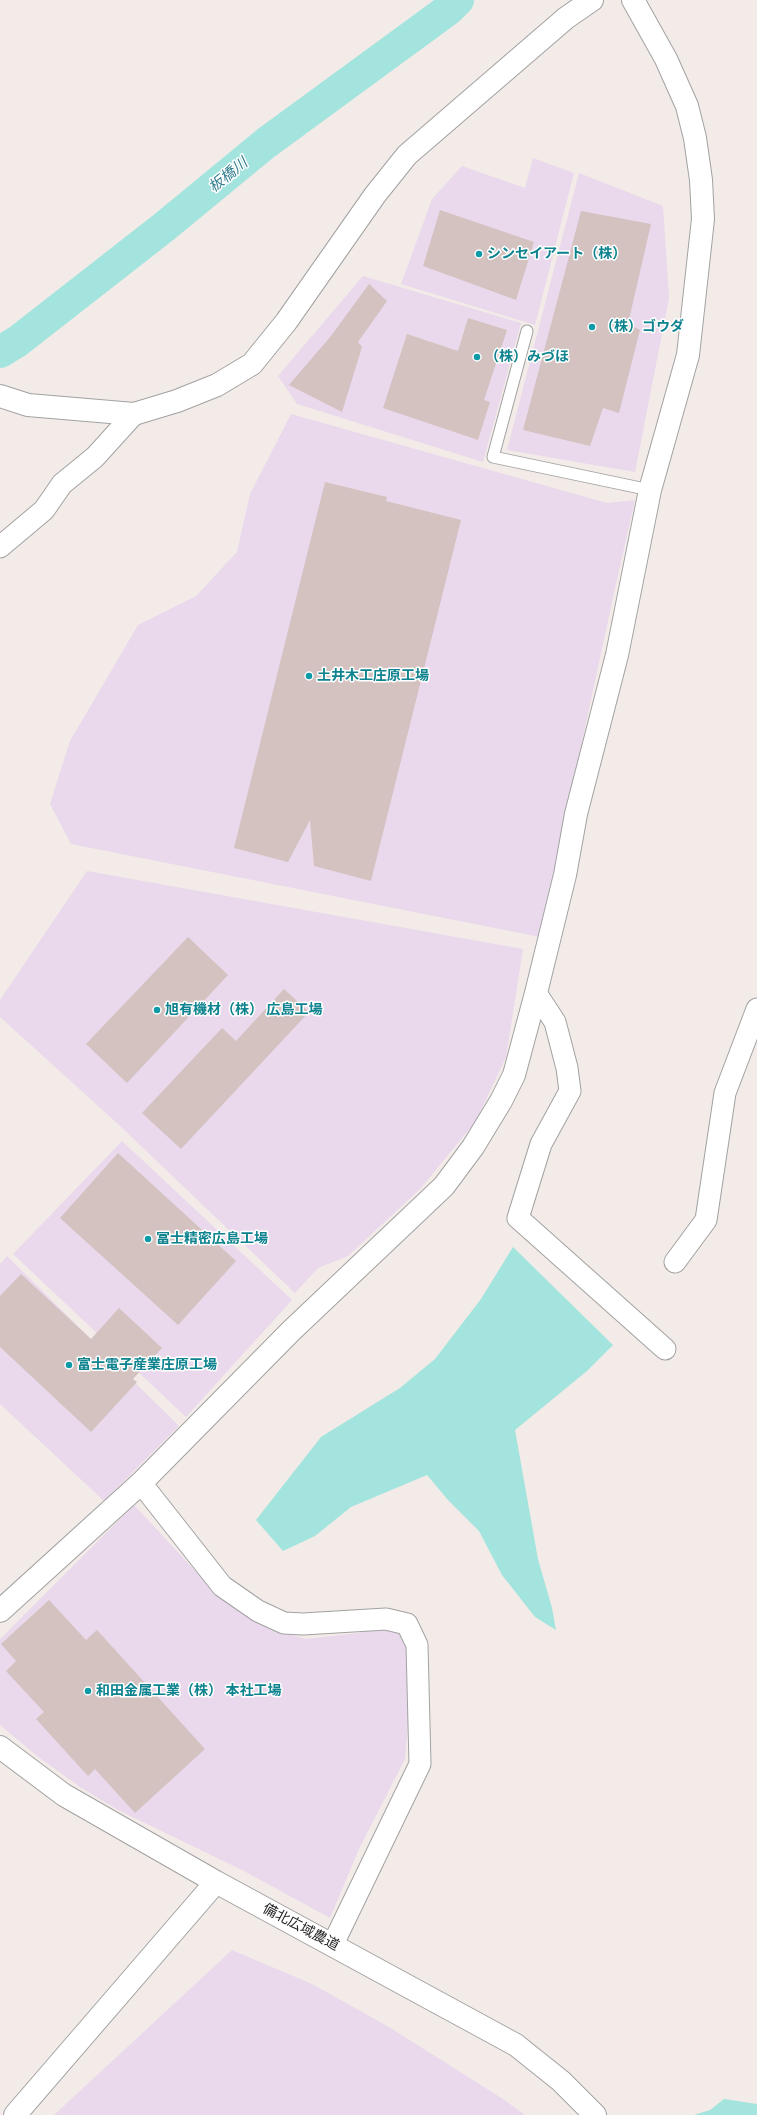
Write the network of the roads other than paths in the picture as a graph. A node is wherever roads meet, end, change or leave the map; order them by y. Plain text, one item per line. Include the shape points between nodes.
1 (592, 0) edge
2 (633, 0) edge
3 (527, 331) dead end
4 (0, 396) edge
5 (134, 414) junction
6 (650, 490) junction
7 (0, 548) edge
8 (536, 993) junction
9 (757, 1009) edge
10 (675, 1262) dead end
11 (665, 1349) dead end
12 (141, 1483) junction
13 (0, 1611) edge
14 (0, 1747) edge
15 (216, 1882) junction
16 (333, 1944) junction
17 (14, 2115) edge
18 (595, 2115) edge

1 - 5 street via 566,18 407,155 374,195 286,322 252,364 217,385
2 - 6 street via 666,59 687,106 695,138 703,219 688,355
3 - 6 lane via 493,457
4 - 5 street via 28,405
5 - 7 street via 95,457 62,484 44,510
6 - 8 street via 617,655 576,814 565,875
8 - 11 street via 555,1022 570,1091 541,1144 518,1218
8 - 12 street via 514,1075 501,1102 473,1147 444,1186 291,1331
9 - 10 street via 725,1093 706,1220
12 - 13 street
12 - 16 street via 222,1586 258,1610 284,1623 386,1619 407,1624 417,1644 420,1764
14 - 15 street, 備北広域農道 via 64,1795
15 - 16 street, 備北広域農道
15 - 17 street
16 - 18 street, 備北広域農道 via 516,2045 561,2081

